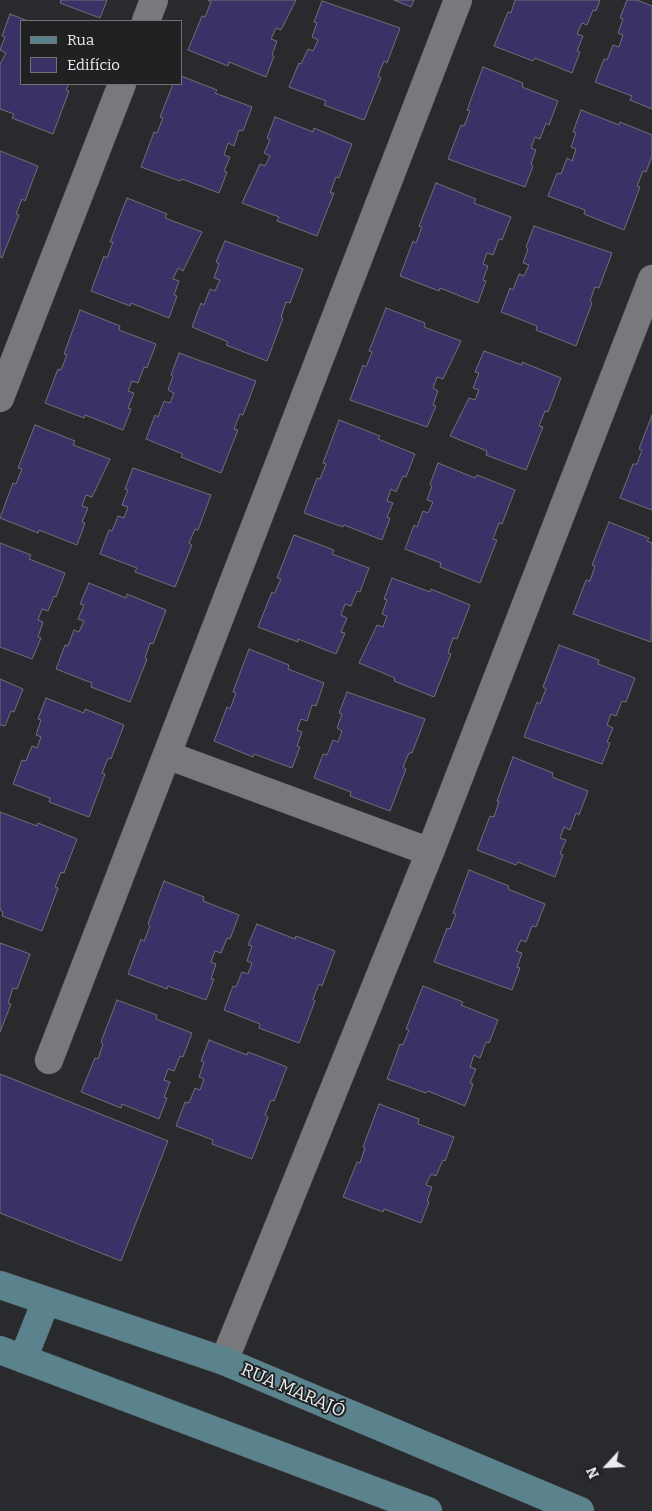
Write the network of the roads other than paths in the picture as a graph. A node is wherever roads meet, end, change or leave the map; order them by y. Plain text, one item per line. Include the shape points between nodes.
1 (154, 0) edge
2 (458, 0) edge
3 (146, 20) edge
4 (122, 85) edge
5 (652, 279) edge
6 (0, 398) edge
7 (167, 754) junction
8 (430, 852) junction
9 (49, 1060) dead end
10 (0, 1285) edge
11 (46, 1301) junction
12 (11, 1354) edge
13 (224, 1361) junction
14 (428, 1511) edge
15 (580, 1511) edge

1 - 3 street
2 - 7 street
4 - 6 street
5 - 8 street
7 - 8 street
7 - 9 street
8 - 13 street
10 - 11 street, RUA MARAJÓ
11 - 12 street
11 - 13 street, RUA MARAJÓ
12 - 14 street
13 - 15 street, RUA MARAJÓ

